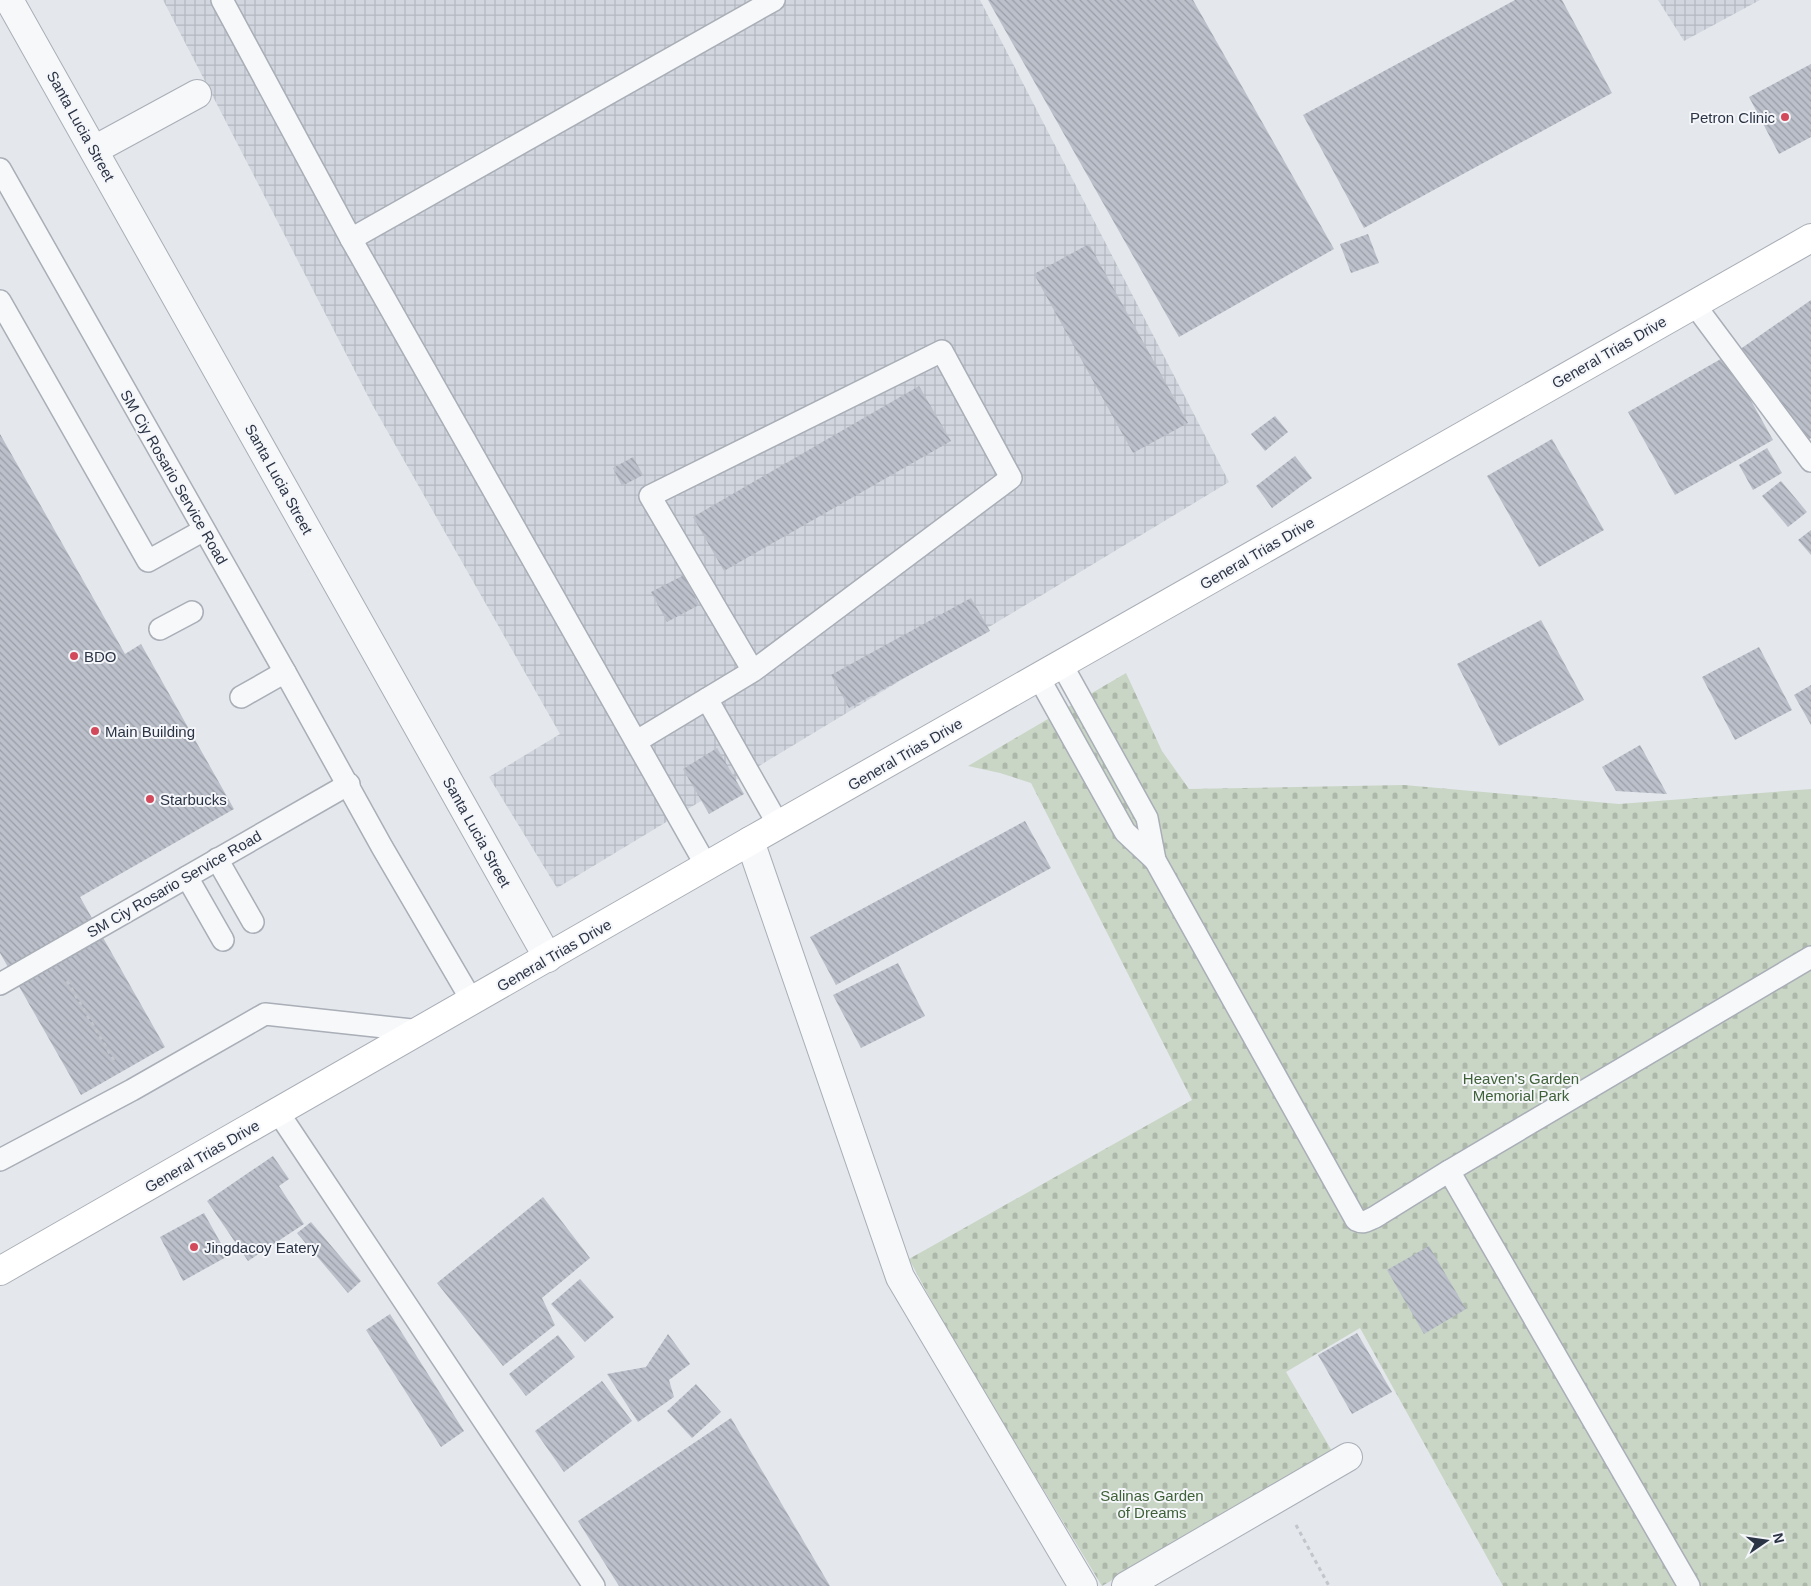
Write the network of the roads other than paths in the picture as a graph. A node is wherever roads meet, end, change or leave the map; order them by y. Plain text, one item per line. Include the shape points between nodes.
1 (10, 0) edge
2 (222, 0) edge
3 (774, 0) edge
4 (197, 94) dead end
5 (94, 150) junction
6 (0, 169) edge
7 (1811, 238) edge
8 (351, 239) junction
9 (0, 301) edge
10 (1694, 304) junction
11 (1811, 461) edge
12 (204, 530) junction
13 (192, 612) dead end
14 (160, 629) dead end
15 (754, 671) junction
16 (1050, 671) junction
17 (285, 672) junction
18 (241, 697) dead end
19 (707, 699) junction
20 (637, 741) junction
21 (349, 784) junction
22 (779, 826) junction
23 (750, 841) junction
24 (218, 859) junction
25 (707, 867) junction
26 (187, 877) junction
27 (253, 922) dead end
28 (222, 940) dead end
29 (1811, 957) edge
30 (548, 958) junction
31 (0, 984) edge
32 (472, 1001) junction
33 (421, 1030) junction
34 (278, 1112) junction
35 (0, 1160) edge
36 (1448, 1171) junction
37 (0, 1271) edge
38 (1348, 1457) dead end
39 (594, 1586) edge
40 (1083, 1586) edge
41 (1126, 1586) edge
42 (1689, 1586) edge

1 - 5 street, Santa Lucia Street
2 - 8 lane
3 - 8 lane
4 - 5 street
5 - 30 street, Santa Lucia Street
6 - 12 lane, SM Ciy Rosario Service Road
7 - 10 main road, General Trias Drive
8 - 20 lane
9 - 12 lane via 148,561
10 - 11 lane
10 - 16 main road, General Trias Drive
12 - 17 lane, SM Ciy Rosario Service Road
13 - 14 lane
15 - 15 lane via 1011,478 942,350 650,496
15 - 19 lane
16 - 22 main road, General Trias Drive
16 - 36 lane via 1147,818 1155,860 1356,1220 1365,1222
17 - 18 lane
17 - 21 lane, SM Ciy Rosario Service Road
19 - 20 lane
19 - 22 lane
20 - 25 lane
21 - 24 lane, SM Ciy Rosario Service Road
21 - 32 lane, SM Ciy Rosario Service Road
22 - 23 main road, General Trias Drive
23 - 25 main road, General Trias Drive
23 - 40 street via 900,1277
24 - 26 lane, SM Ciy Rosario Service Road
24 - 27 lane
25 - 30 main road, General Trias Drive
26 - 28 lane
26 - 31 lane, SM Ciy Rosario Service Road
29 - 36 lane
30 - 32 main road, General Trias Drive
32 - 33 main road, General Trias Drive
33 - 34 main road, General Trias Drive
33 - 35 lane via 265,1014
34 - 37 main road, General Trias Drive
34 - 39 lane
36 - 42 lane
38 - 41 street

